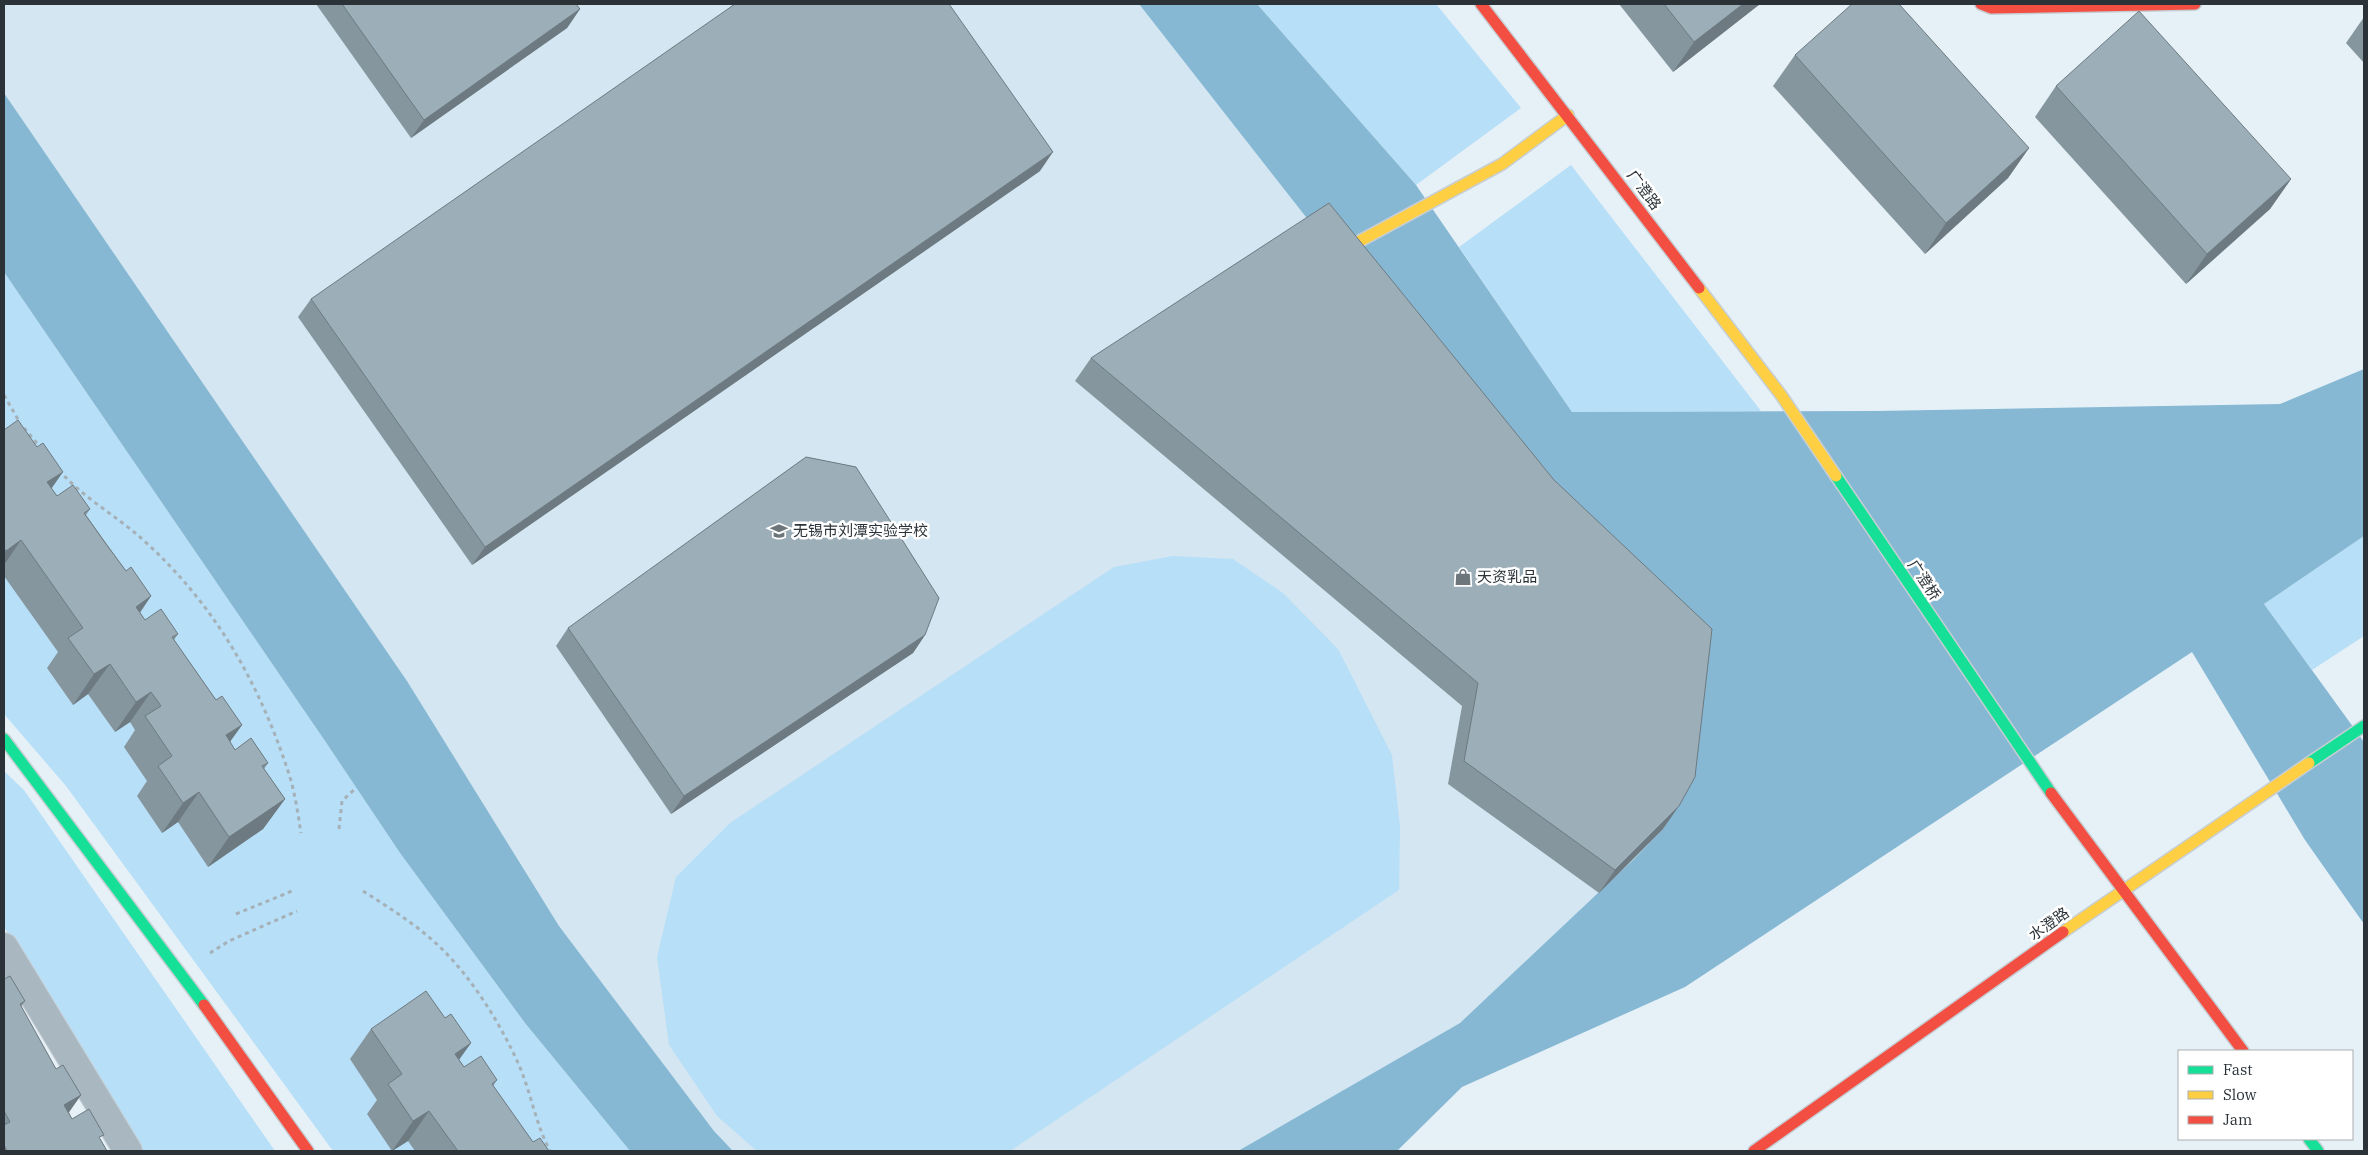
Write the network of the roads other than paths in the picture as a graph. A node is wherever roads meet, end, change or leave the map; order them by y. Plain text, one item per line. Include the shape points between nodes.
1 (1481, 4) edge
2 (1981, 4) edge
3 (2194, 4) edge
4 (1568, 115) junction
5 (1334, 255) edge
6 (1780, 395) joint
7 (2364, 726) edge
8 (4, 739) edge
9 (2122, 890) junction
10 (4, 947) edge
11 (2242, 1050) edge
12 (2310, 1140) edge
13 (128, 1151) edge
14 (308, 1151) edge
15 (1754, 1151) edge
16 (2318, 1151) edge

1 - 4 street, 广澄路
2 - 3 street via 1992,8
4 - 5 street via 1502,164
4 - 6 street, 广澄路
6 - 9 street, 广澄桥 via 2043,782
7 - 9 street, 水澄路
8 - 14 street via 182,974
9 - 11 street, 广澄桥
9 - 15 street, 水澄路
10 - 13 street
12 - 16 street

